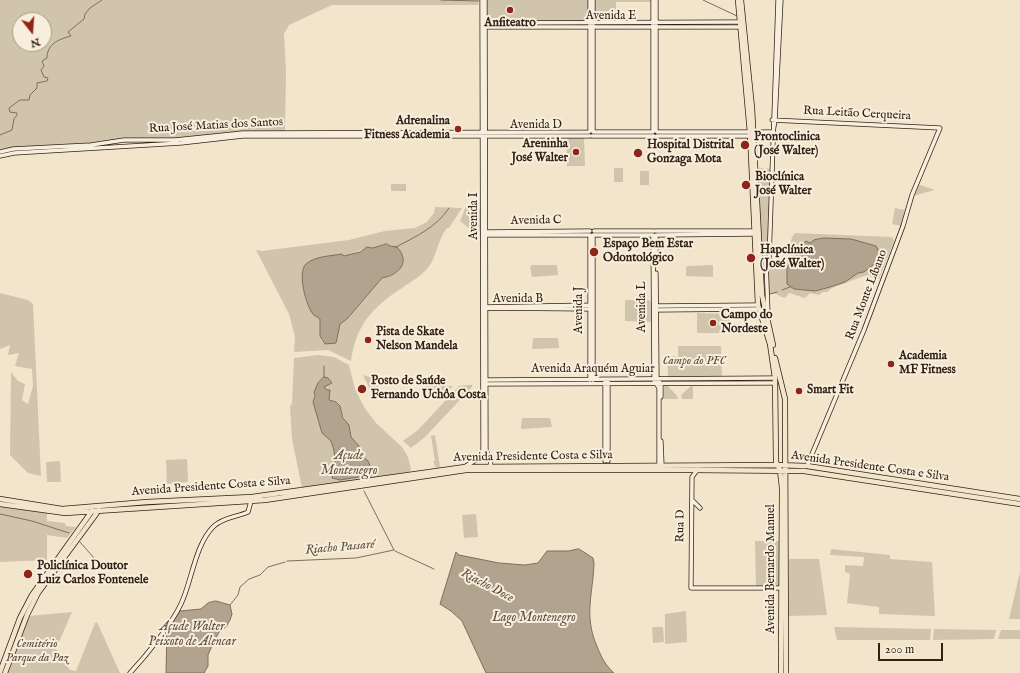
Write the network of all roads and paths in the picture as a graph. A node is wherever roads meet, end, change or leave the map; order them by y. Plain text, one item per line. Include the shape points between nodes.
1 (483, 0) edge
2 (590, 0) edge
3 (593, 0) edge
4 (655, 0) edge
5 (738, 0) edge
6 (741, 0) edge
7 (779, 0) edge
8 (483, 25) junction
9 (592, 25) junction
10 (655, 25) junction
11 (740, 25) junction
12 (774, 120) junction
13 (940, 128) joint
14 (773, 132) junction
15 (591, 133) junction
16 (655, 133) junction
17 (483, 134) junction
18 (752, 134) junction
19 (124, 140) junction
20 (134, 140) junction
21 (134, 146) junction
22 (124, 147) junction
23 (0, 152) edge
24 (0, 156) edge
25 (757, 232) junction
26 (484, 233) junction
27 (592, 234) junction
28 (655, 234) junction
29 (766, 281) junction
30 (759, 286) junction
31 (760, 295) junction
32 (590, 307) junction
33 (484, 308) junction
34 (656, 308) junction
35 (758, 308) junction
36 (768, 321) junction
37 (775, 381) junction
38 (484, 382) junction
39 (592, 382) junction
40 (607, 382) junction
41 (658, 382) junction
42 (485, 432) junction
43 (606, 461) dead end
44 (464, 466) junction
45 (661, 466) junction
46 (807, 466) junction
47 (490, 468) junction
48 (542, 468) junction
49 (698, 468) junction
50 (782, 468) junction
51 (826, 469) junction
52 (838, 471) junction
53 (823, 474) junction
54 (834, 476) junction
55 (887, 481) junction
56 (318, 490) junction
57 (0, 499) edge
58 (692, 499) junction
59 (1020, 499) edge
60 (253, 500) junction
61 (0, 504) edge
62 (1020, 504) edge
63 (97, 508) junction
64 (700, 508) dead end
65 (92, 511) junction
66 (65, 513) junction
67 (83, 522) junction
68 (784, 588) junction
69 (28, 606) junction
70 (0, 672) edge
71 (5, 673) edge
72 (130, 673) edge
73 (781, 673) edge
74 (786, 673) edge

1 - 8 street, Avenida I
2 - 9 street
3 - 9 street
4 - 10 street
5 - 11 main road
6 - 18 main road
7 - 12 street
8 - 9 street, Avenida E
8 - 17 street, Avenida I
9 - 10 street, Avenida E
9 - 15 street
10 - 11 street, Avenida E
10 - 16 street
11 - 18 main road
12 - 13 street, Rua Leitão Cerqueira
12 - 14 street
13 - 46 street, Rua Monte Líbano via 912,195 864,330
14 - 18 street
14 - 29 street
15 - 16 street, Avenida D
15 - 17 street, Avenida D
16 - 18 street, Avenida D
17 - 20 street, Rua José Matias dos Santos via 243,133 175,140
17 - 21 street, Rua José Matias dos Santos via 243,136
17 - 26 street, Avenida I
18 - 25 main road
19 - 20 street, Rua José Matias dos Santos
19 - 22 street
19 - 23 street, Rua José Matias dos Santos
20 - 21 street via 131,143
21 - 22 street, Rua José Matias dos Santos
22 - 24 street, Rua José Matias dos Santos
25 - 28 street, Avenida C
25 - 30 main road
26 - 27 street, Avenida C
26 - 33 street, Avenida I
27 - 28 street, Avenida C
27 - 32 street, Avenida J
27 - 39 street, Avenida J
28 - 34 street, Avenida L
28 - 41 street, Avenida L
29 - 30 main road
29 - 36 street
30 - 31 main road
31 - 35 main road
31 - 36 main road
32 - 33 street, Avenida B
32 - 39 street, Avenida J
33 - 38 street, Avenida I
34 - 35 street
34 - 41 street, Avenida L
35 - 37 main road via 770,344
36 - 50 main road via 785,399
37 - 41 street, Avenida Araquém Aguiar
37 - 50 main road via 776,462
38 - 39 street, Avenida Araquém Aguiar
38 - 42 street, Avenida I
39 - 40 street, Avenida Araquém Aguiar
40 - 41 street, Avenida Araquém Aguiar
40 - 43 street
41 - 45 street
42 - 44 street, Avenida I via 481,456
42 - 47 street, Avenida I via 486,451 491,459
44 - 47 main road, Avenida Presidente Costa e Silva
44 - 56 main road, Avenida Presidente Costa e Silva
45 - 48 main road, Avenida Presidente Costa e Silva
45 - 49 main road, Avenida Presidente Costa e Silva
46 - 50 main road, Avenida Presidente Costa e Silva
46 - 51 main road, Avenida Presidente Costa e Silva
47 - 48 main road, Avenida Presidente Costa e Silva
47 - 56 main road, Avenida Presidente Costa e Silva
48 - 49 main road, Avenida Presidente Costa e Silva
49 - 50 main road, Avenida Presidente Costa e Silva
49 - 58 street, Rua D via 692,477
50 - 53 main road, Avenida Presidente Costa e Silva
50 - 68 main road, Avenida Bernardo Manuel
51 - 52 main road, Avenida Presidente Costa e Silva
51 - 53 main road via 827,473
52 - 54 main road via 832,472
52 - 55 main road, Avenida Presidente Costa e Silva
53 - 54 main road, Avenida Presidente Costa e Silva
54 - 55 main road, Avenida Presidente Costa e Silva
55 - 59 main road, Avenida Presidente Costa e Silva
55 - 62 main road, Avenida Presidente Costa e Silva
56 - 60 main road, Avenida Presidente Costa e Silva
57 - 63 main road, Avenida Presidente Costa e Silva via 62,509
58 - 64 street
58 - 68 street, Rua D via 691,588
60 - 63 main road, Avenida Presidente Costa e Silva
60 - 72 street via 248,512 223,520 209,531 181,605
61 - 66 main road
63 - 65 main road
63 - 69 main road
65 - 66 main road
65 - 67 main road
66 - 67 main road via 81,515
67 - 69 main road via 46,572
68 - 73 main road, Avenida Bernardo Manuel
68 - 74 main road, Avenida Bernardo Manuel
69 - 70 main road
69 - 71 main road

